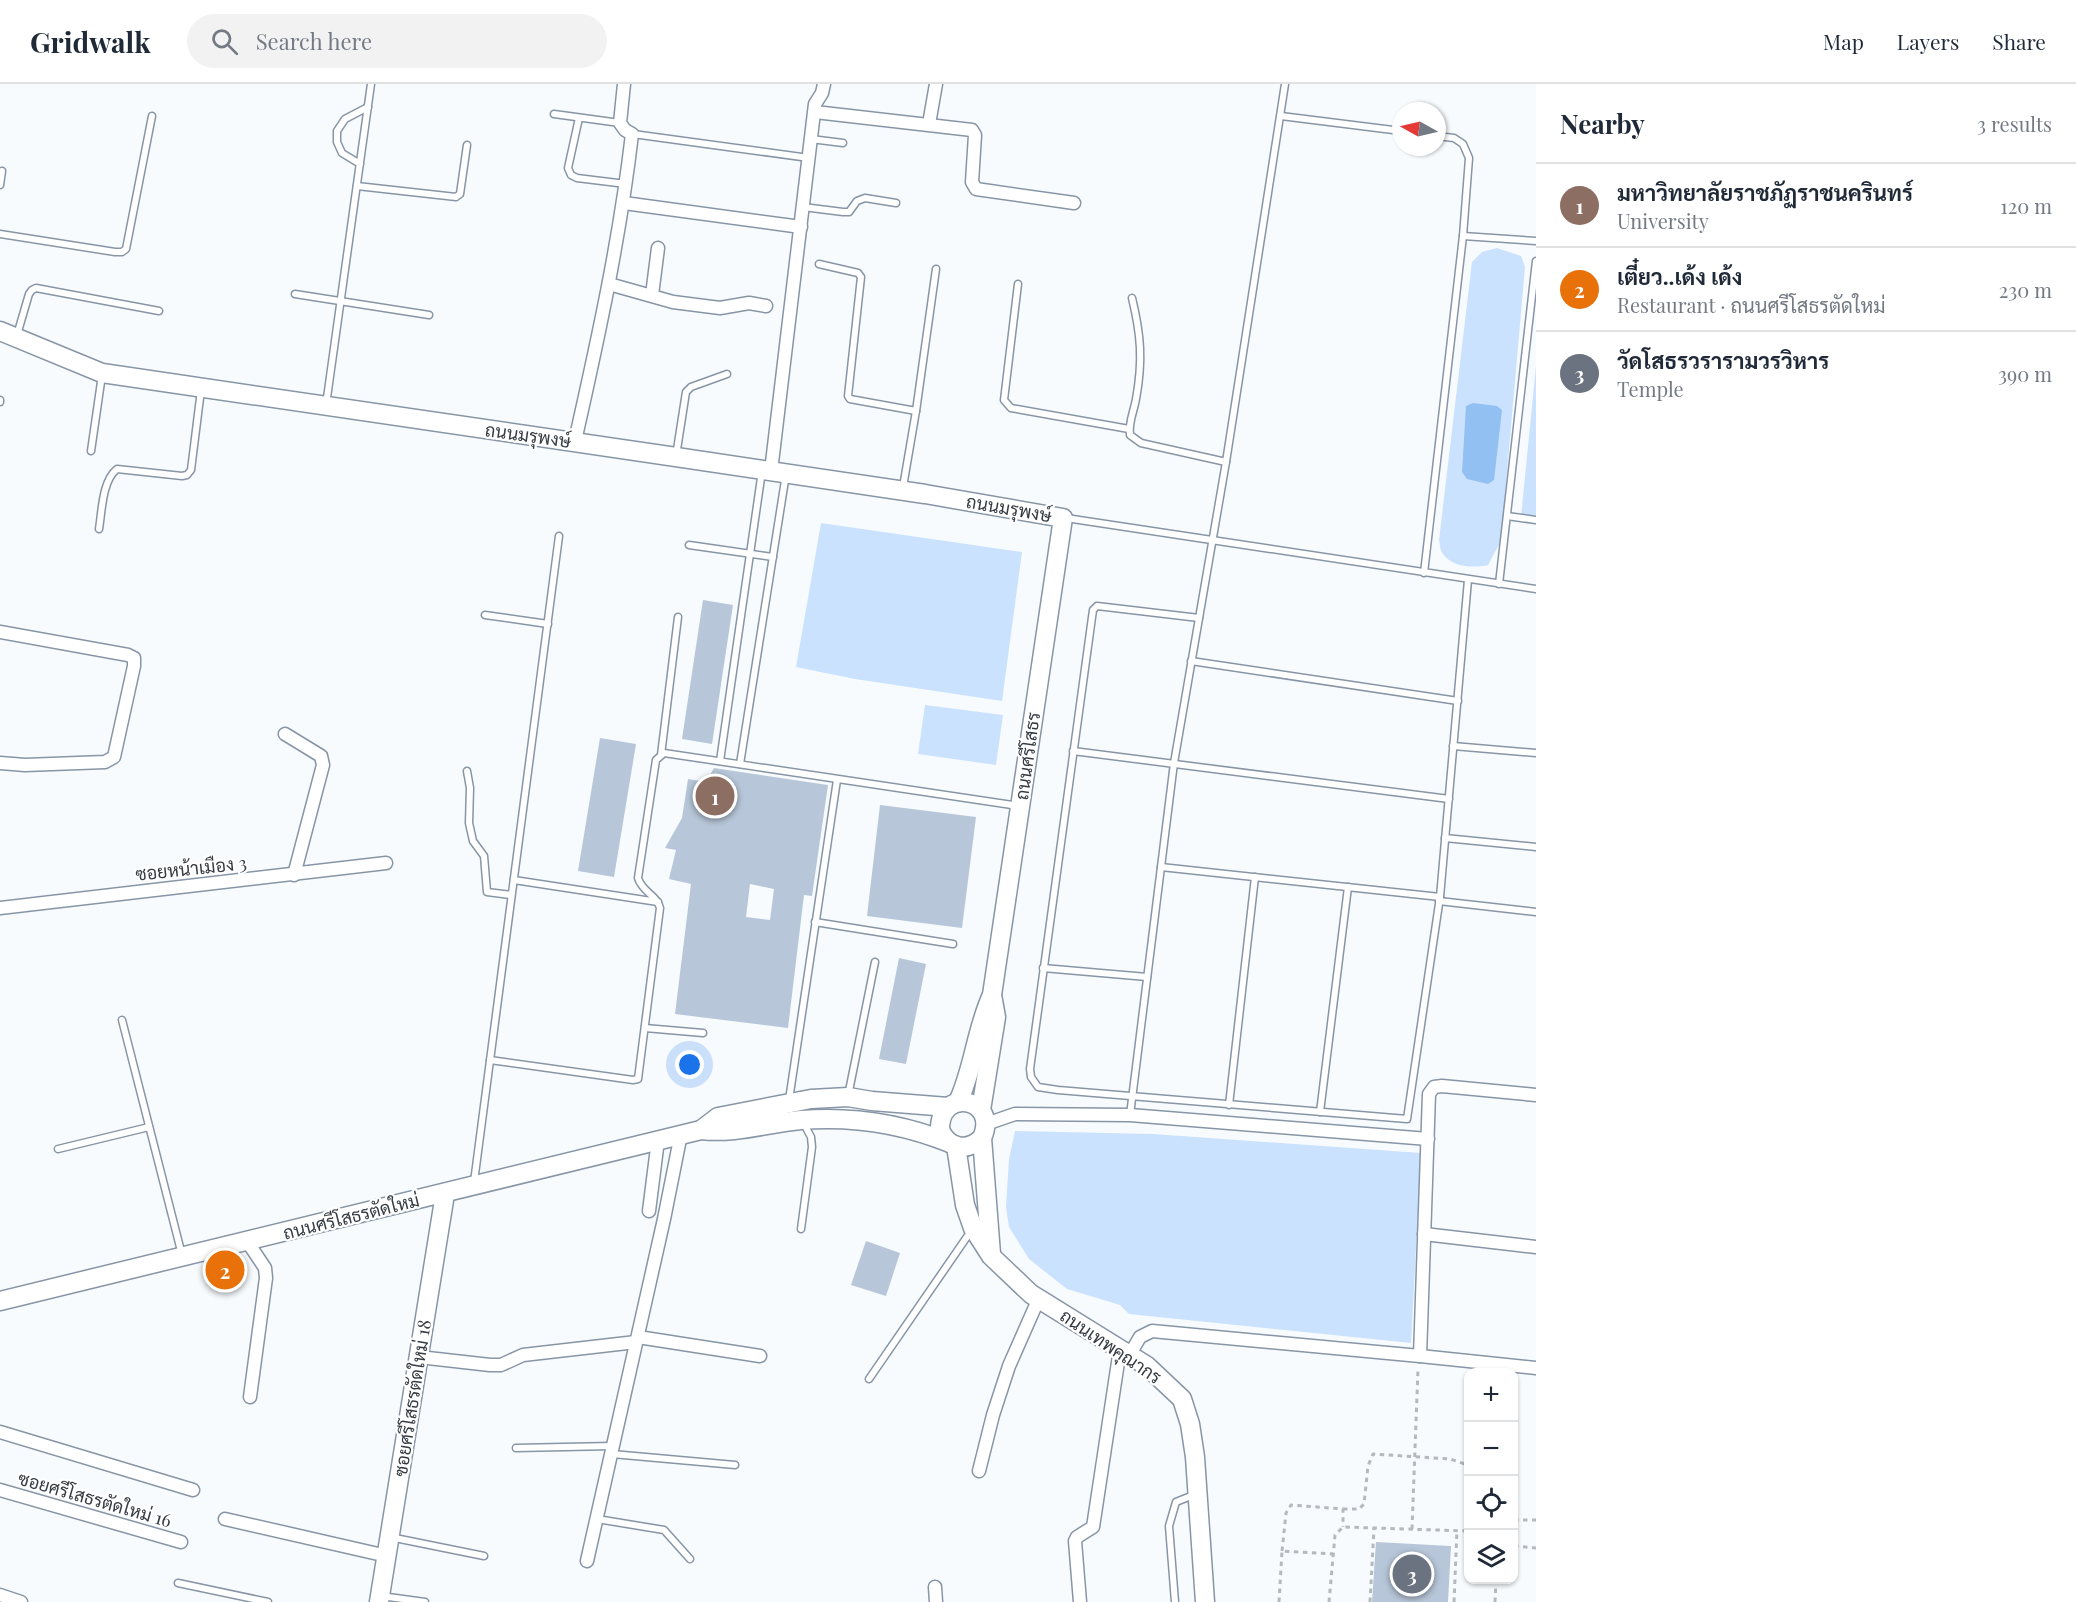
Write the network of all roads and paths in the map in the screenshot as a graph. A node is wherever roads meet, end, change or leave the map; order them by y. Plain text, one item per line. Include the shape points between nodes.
1 (371, 84) edge
2 (624, 84) edge
3 (824, 84) edge
4 (936, 84) edge
5 (1285, 84) edge
6 (368, 107) junction
7 (815, 112) junction
8 (554, 114) dead end
9 (152, 116) dead end
10 (1281, 116) junction
11 (579, 118) junction
12 (620, 123) junction
13 (929, 124) junction
14 (1392, 130) edge
15 (632, 134) junction
16 (1446, 137) edge
17 (811, 139) junction
18 (843, 143) dead end
19 (467, 145) dead end
20 (809, 158) junction
21 (360, 164) junction
22 (2, 171) dead end
23 (626, 184) junction
24 (0, 185) edge
25 (357, 186) junction
26 (624, 203) junction
27 (896, 203) dead end
28 (1074, 203) dead end
29 (803, 207) junction
30 (801, 227) junction
31 (0, 234) edge
32 (1463, 236) junction
33 (1536, 241) edge
34 (658, 248) dead end
35 (1536, 261) edge
36 (819, 264) dead end
37 (936, 269) dead end
38 (609, 284) junction
39 (1018, 284) dead end
40 (295, 294) dead end
41 (652, 295) junction
42 (1132, 298) dead end
43 (341, 301) junction
44 (766, 306) dead end
45 (159, 311) dead end
46 (429, 315) dead end
47 (8, 335) edge
48 (102, 373) junction
49 (727, 374) dead end
50 (201, 388) junction
51 (326, 406) junction
52 (916, 411) junction
53 (1129, 429) junction
54 (575, 441) junction
55 (91, 451) dead end
56 (676, 457) junction
57 (1226, 462) junction
58 (773, 472) junction
59 (903, 491) junction
60 (1507, 516) junction
61 (1063, 518) junction
62 (1536, 520) edge
63 (99, 529) dead end
64 (560, 536) dead end
65 (1212, 540) junction
66 (689, 545) dead end
67 (750, 554) junction
68 (773, 557) junction
69 (1424, 573) junction
70 (1468, 580) junction
71 (1499, 584) junction
72 (1536, 589) edge
73 (485, 615) dead end
74 (678, 617) dead end
75 (1199, 618) junction
76 (548, 624) junction
77 (0, 632) edge
78 (1191, 661) junction
79 (1458, 701) junction
80 (285, 734) dead end
81 (1454, 746) junction
82 (1073, 751) junction
83 (1536, 753) edge
84 (661, 755) junction
85 (720, 761) junction
86 (0, 763) edge
87 (1174, 763) junction
88 (740, 764) junction
89 (467, 771) dead end
90 (837, 780) junction
91 (1449, 799) junction
92 (1020, 807) junction
93 (1445, 838) junction
94 (1536, 847) edge
95 (386, 864) dead end
96 (1161, 867) junction
97 (294, 875) junction
98 (1255, 877) junction
99 (514, 880) junction
100 (1348, 887) junction
101 (511, 895) junction
102 (1440, 899) junction
103 (659, 902) junction
104 (0, 908) edge
105 (1536, 912) edge
106 (815, 922) junction
107 (953, 944) dead end
108 (875, 962) dead end
109 (1043, 968) junction
110 (1148, 977) junction
111 (992, 995) junction
112 (122, 1020) dead end
113 (645, 1028) junction
114 (703, 1033) dead end
115 (490, 1060) junction
116 (1536, 1095) edge
117 (848, 1096) junction
118 (1132, 1096) junction
119 (788, 1103) junction
120 (953, 1104) junction
121 (1229, 1105) junction
122 (1320, 1112) junction
123 (1130, 1115) junction
124 (802, 1120) junction
125 (983, 1124) junction
126 (149, 1127) junction
127 (701, 1130) junction
128 (681, 1134) junction
129 (1428, 1139) junction
130 (658, 1140) junction
131 (953, 1145) junction
132 (58, 1149) dead end
133 (474, 1185) junction
134 (445, 1194) junction
135 (649, 1211) dead end
136 (973, 1228) junction
137 (801, 1229) dead end
138 (1425, 1234) junction
139 (247, 1241) junction
140 (1536, 1247) edge
141 (182, 1256) junction
142 (991, 1256) junction
143 (1039, 1299) junction
144 (0, 1301) edge
145 (637, 1339) junction
146 (1125, 1352) junction
147 (760, 1356) dead end
148 (1420, 1356) junction
149 (419, 1357) junction
150 (1536, 1368) edge
151 (869, 1379) dead end
152 (250, 1397) dead end
153 (0, 1432) edge
154 (516, 1448) dead end
155 (612, 1450) junction
156 (1415, 1455) junction
157 (1464, 1464) edge
158 (735, 1466) dead end
159 (979, 1471) dead end
160 (0, 1490) edge
161 (193, 1490) dead end
162 (1197, 1494) junction
163 (1343, 1509) junction
164 (225, 1519) dead end
165 (596, 1519) junction
166 (1518, 1520) edge
167 (1536, 1520) edge
168 (1343, 1527) junction
169 (1374, 1528) junction
170 (1412, 1529) junction
171 (1457, 1530) junction
172 (1464, 1530) edge
173 (390, 1537) junction
174 (181, 1542) dead end
175 (1518, 1546) edge
176 (1536, 1548) edge
177 (1282, 1551) junction
178 (1334, 1554) junction
179 (387, 1556) junction
180 (484, 1556) dead end
181 (690, 1559) dead end
182 (587, 1561) dead end
183 (178, 1583) dead end
184 (1496, 1584) edge
185 (935, 1587) dead end
186 (0, 1595) edge
187 (380, 1599) edge
188 (21, 1602) edge
189 (268, 1602) edge
190 (425, 1602) edge
191 (936, 1602) edge
192 (1080, 1602) edge
193 (1175, 1602) edge
194 (1205, 1602) edge
195 (1279, 1602) edge
196 (1329, 1602) edge
197 (1370, 1602) edge
198 (1454, 1602) edge
199 (1495, 1602) edge

1 - 6 lane
2 - 12 street
3 - 7 street
4 - 13 street
5 - 10 lane
6 - 21 lane
6 - 21 lane via 345,119 337,131 342,153
7 - 13 street
7 - 17 street
8 - 11 lane
9 - 31 lane via 126,249 115,252
10 - 14 lane
10 - 57 lane
11 - 12 lane
11 - 23 lane via 568,168 571,175
12 - 15 street
13 - 28 street via 972,130 972,182 976,189
15 - 20 lane
15 - 23 street
16 - 32 lane via 1463,144 1469,158
17 - 18 lane
17 - 20 street
19 - 25 lane via 460,194 456,197
20 - 29 street
21 - 25 lane
22 - 24 lane
23 - 26 street
25 - 43 lane
26 - 30 street
26 - 38 street
27 - 29 lane via 865,198 857,201 849,212
29 - 30 street
30 - 58 street
32 - 33 lane
32 - 69 lane
34 - 41 street
35 - 60 lane
36 - 52 lane via 861,277 848,396
37 - 52 lane
38 - 41 street
38 - 54 street
39 - 53 lane via 1006,404
40 - 43 lane
41 - 44 street via 720,308 749,303
42 - 53 lane via 1142,346
43 - 46 lane
43 - 51 lane
45 - 47 lane via 36,288
47 - 48 main road, ถนนมรุพงษ์
48 - 50 main road, ถนนมรุพงษ์
48 - 55 lane
49 - 56 lane via 686,392
50 - 51 main road, ถนนมรุพงษ์
50 - 63 lane via 191,470 182,476 117,469 108,481
51 - 54 main road, ถนนมรุพงษ์
52 - 59 lane
53 - 57 lane via 1130,435 1141,443
54 - 56 main road, ถนนมรุพงษ์
56 - 58 main road, ถนนมรุพงษ์
57 - 65 lane
58 - 59 main road, ถนนมรุพงษ์
58 - 67 lane
58 - 68 lane
59 - 61 main road, ถนนมรุพงษ์
60 - 62 lane
60 - 71 lane
61 - 65 lane
61 - 92 main road, ถนนศรีโสธร
64 - 76 lane
65 - 69 lane
65 - 75 lane
66 - 67 lane
67 - 68 lane
67 - 85 lane
68 - 88 lane
69 - 70 lane
70 - 71 lane
70 - 79 lane
71 - 72 lane
73 - 76 lane
74 - 84 lane
75 - 78 lane
75 - 82 lane via 1097,606 1093,610
76 - 99 lane
77 - 86 street via 129,655 134,658 134,666 114,757 105,762
78 - 79 lane
78 - 87 lane
79 - 81 lane
80 - 97 street via 321,756 323,765
81 - 83 lane
81 - 91 lane
82 - 87 lane
82 - 109 lane
84 - 85 lane
84 - 103 lane via 656,760 638,878 644,890
85 - 88 lane
87 - 91 lane
87 - 96 lane
88 - 90 lane
89 - 101 lane via 469,823 473,841 484,856 487,892
90 - 92 lane
90 - 106 lane
91 - 93 lane
92 - 111 main road, ถนนศรีโสธร
93 - 94 lane
93 - 102 lane
95 - 97 street, ซอยหน้าเมือง 3
96 - 98 lane
96 - 110 lane
97 - 104 street, ซอยหน้าเมือง 3
98 - 100 lane
98 - 121 lane
99 - 101 lane
99 - 103 lane
100 - 102 lane
100 - 122 lane
101 - 115 lane
102 - 105 lane
102 - 122 lane via 1407,1119
103 - 113 lane
106 - 107 lane
106 - 119 lane
108 - 117 lane
109 - 110 lane
109 - 118 lane via 1030,1069 1034,1083 1058,1090
110 - 118 lane
111 - 120 main road, ถนนศรีโสธร via 966,1083
111 - 125 main road, ถนนศรีโสธร via 996,1017
112 - 126 lane
113 - 114 lane
113 - 115 lane via 640,1075 633,1080
115 - 133 lane
116 - 129 street via 1434,1088 1429,1094
117 - 119 main road, ถนนศรีโสธรตัดใหม่
117 - 120 main road, ถนนศรีโสธรตัดใหม่ via 873,1101
118 - 121 lane
118 - 123 lane
119 - 127 main road, ถนนศรีโสธรตัดใหม่ via 718,1118
120 - 125 main road via 975,1104
120 - 131 main road via 943,1113 940,1130
121 - 122 lane
123 - 125 street via 1015,1114
123 - 129 street
124 - 127 main road, ถนนศรีโสธรตัดใหม่ via 722,1132
124 - 131 main road, ถนนศรีโสธรตัดใหม่ via 887,1124
124 - 137 lane via 812,1147
125 - 131 main road via 970,1146
125 - 142 main road
126 - 132 lane
126 - 141 lane
127 - 128 main road, ถนนศรีโสธรตัดใหม่
128 - 130 main road, ถนนศรีโสธรตัดใหม่
128 - 145 street
129 - 138 street
130 - 133 main road, ถนนศรีโสธรตัดใหม่
130 - 135 street
131 - 136 main road, ถนนเทพคุณากร
133 - 134 main road, ถนนศรีโสธรตัดใหม่
134 - 139 main road, ถนนศรีโสธรตัดใหม่
134 - 149 main road, ซอยศรีโสธรตัดใหม่ 18
136 - 142 main road, ถนนเทพคุณากร
136 - 151 lane
138 - 140 street
138 - 148 street
139 - 141 main road, ถนนศรีโสธรตัดใหม่
139 - 152 street via 265,1268 266,1278
141 - 144 main road, ถนนศรีโสธรตัดใหม่
142 - 143 main road, ถนนเทพคุณากร
143 - 146 main road, ถนนเทพคุณากร
143 - 159 street via 1009,1366
145 - 147 street
145 - 149 street via 523,1355 501,1365
145 - 155 street
146 - 148 street via 1152,1331
146 - 162 main road, ถนนเทพคุณากร via 1182,1399 1190,1424
146 - 192 street via 1093,1527 1075,1541
148 - 150 street
148 - 156 path
149 - 173 main road, ซอยศรีโสธรตัดใหม่ 18
153 - 161 street
154 - 155 lane
155 - 158 lane
155 - 165 street
156 - 157 path
156 - 163 path via 1373,1454 1364,1504 1359,1509
156 - 170 path
160 - 174 street, ซอยศรีโสธรตัดใหม่ 16
162 - 193 lane via 1176,1502 1169,1526
162 - 194 main road, ถนนเทพคุณากร
163 - 168 path
163 - 177 path via 1291,1505 1286,1512
164 - 179 street
165 - 181 lane via 664,1530
165 - 182 street
166 - 167 path
168 - 169 path
168 - 178 path via 1335,1535
169 - 170 path
169 - 197 path
170 - 171 path
171 - 172 path
171 - 198 path
173 - 179 main road, ซอยศรีโสธรตัดใหม่ 18
173 - 180 lane
175 - 176 path
177 - 178 path
177 - 195 path
178 - 196 path
179 - 187 main road, ซอยศรีโสธรตัดใหม่ 18
183 - 189 lane
184 - 199 path
185 - 191 street
186 - 188 street
187 - 190 lane

